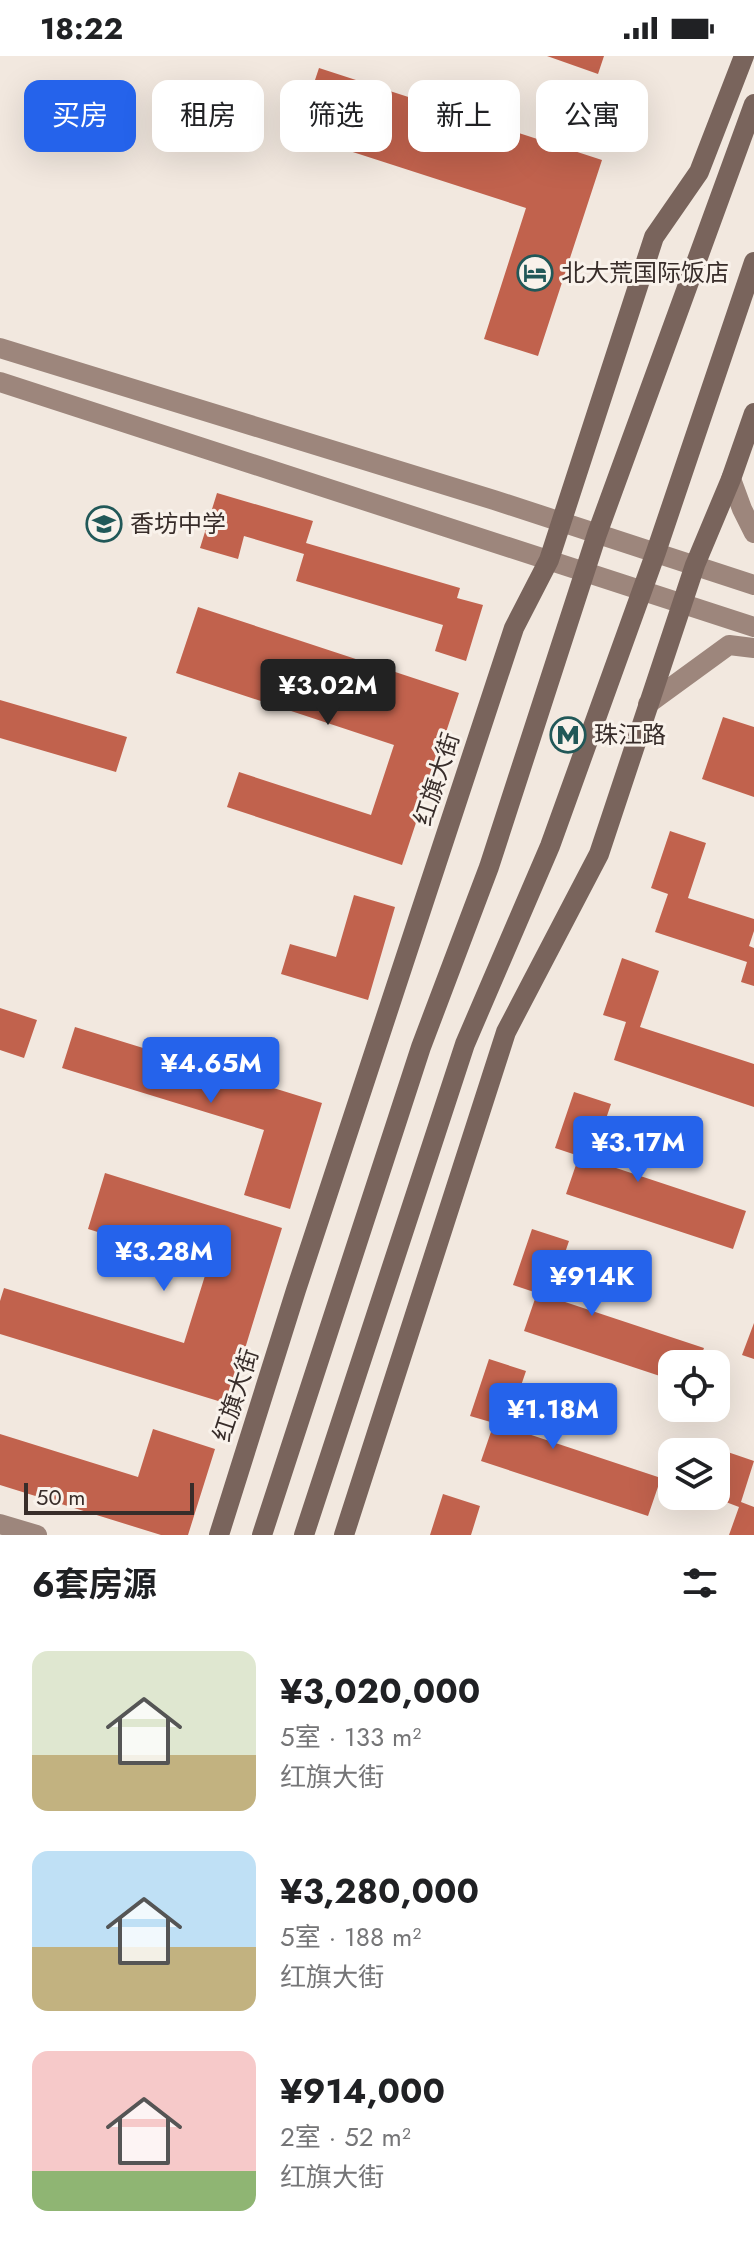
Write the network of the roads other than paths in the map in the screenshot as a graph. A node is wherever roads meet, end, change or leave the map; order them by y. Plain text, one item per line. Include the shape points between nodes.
1 (744, 56) edge
2 (754, 104) edge
3 (754, 262) edge
4 (0, 348) edge
5 (0, 382) edge
6 (754, 413) edge
7 (731, 479) junction
8 (561, 523) junction
9 (754, 533) edge
10 (597, 534) junction
11 (656, 552) junction
12 (549, 560) junction
13 (695, 565) junction
14 (585, 571) junction
15 (754, 585) edge
16 (642, 591) junction
17 (682, 604) junction
18 (754, 627) edge
19 (754, 648) edge
20 (648, 704) junction
21 (0, 1524) edge
22 (37, 1535) edge
23 (219, 1535) edge
24 (262, 1535) edge
25 (304, 1535) edge
26 (344, 1535) edge

1 - 8 main road, 红旗大街 via 699,172 654,237
2 - 10 main road
3 - 11 main road
4 - 8 main road
5 - 12 main road
6 - 7 main road
7 - 9 main road
7 - 13 main road
8 - 10 main road
8 - 12 main road, 红旗大街
10 - 11 main road
10 - 14 main road
11 - 13 main road
11 - 16 main road
12 - 14 main road
12 - 23 main road, 红旗大街 via 514,628
13 - 15 main road
13 - 17 main road
14 - 16 main road
14 - 24 main road via 489,867 421,1047
16 - 17 main road
16 - 25 main road via 550,846 465,1044
17 - 18 main road
17 - 20 main road
19 - 20 main road via 729,645
20 - 26 main road via 599,854 506,1032
21 - 22 main road

